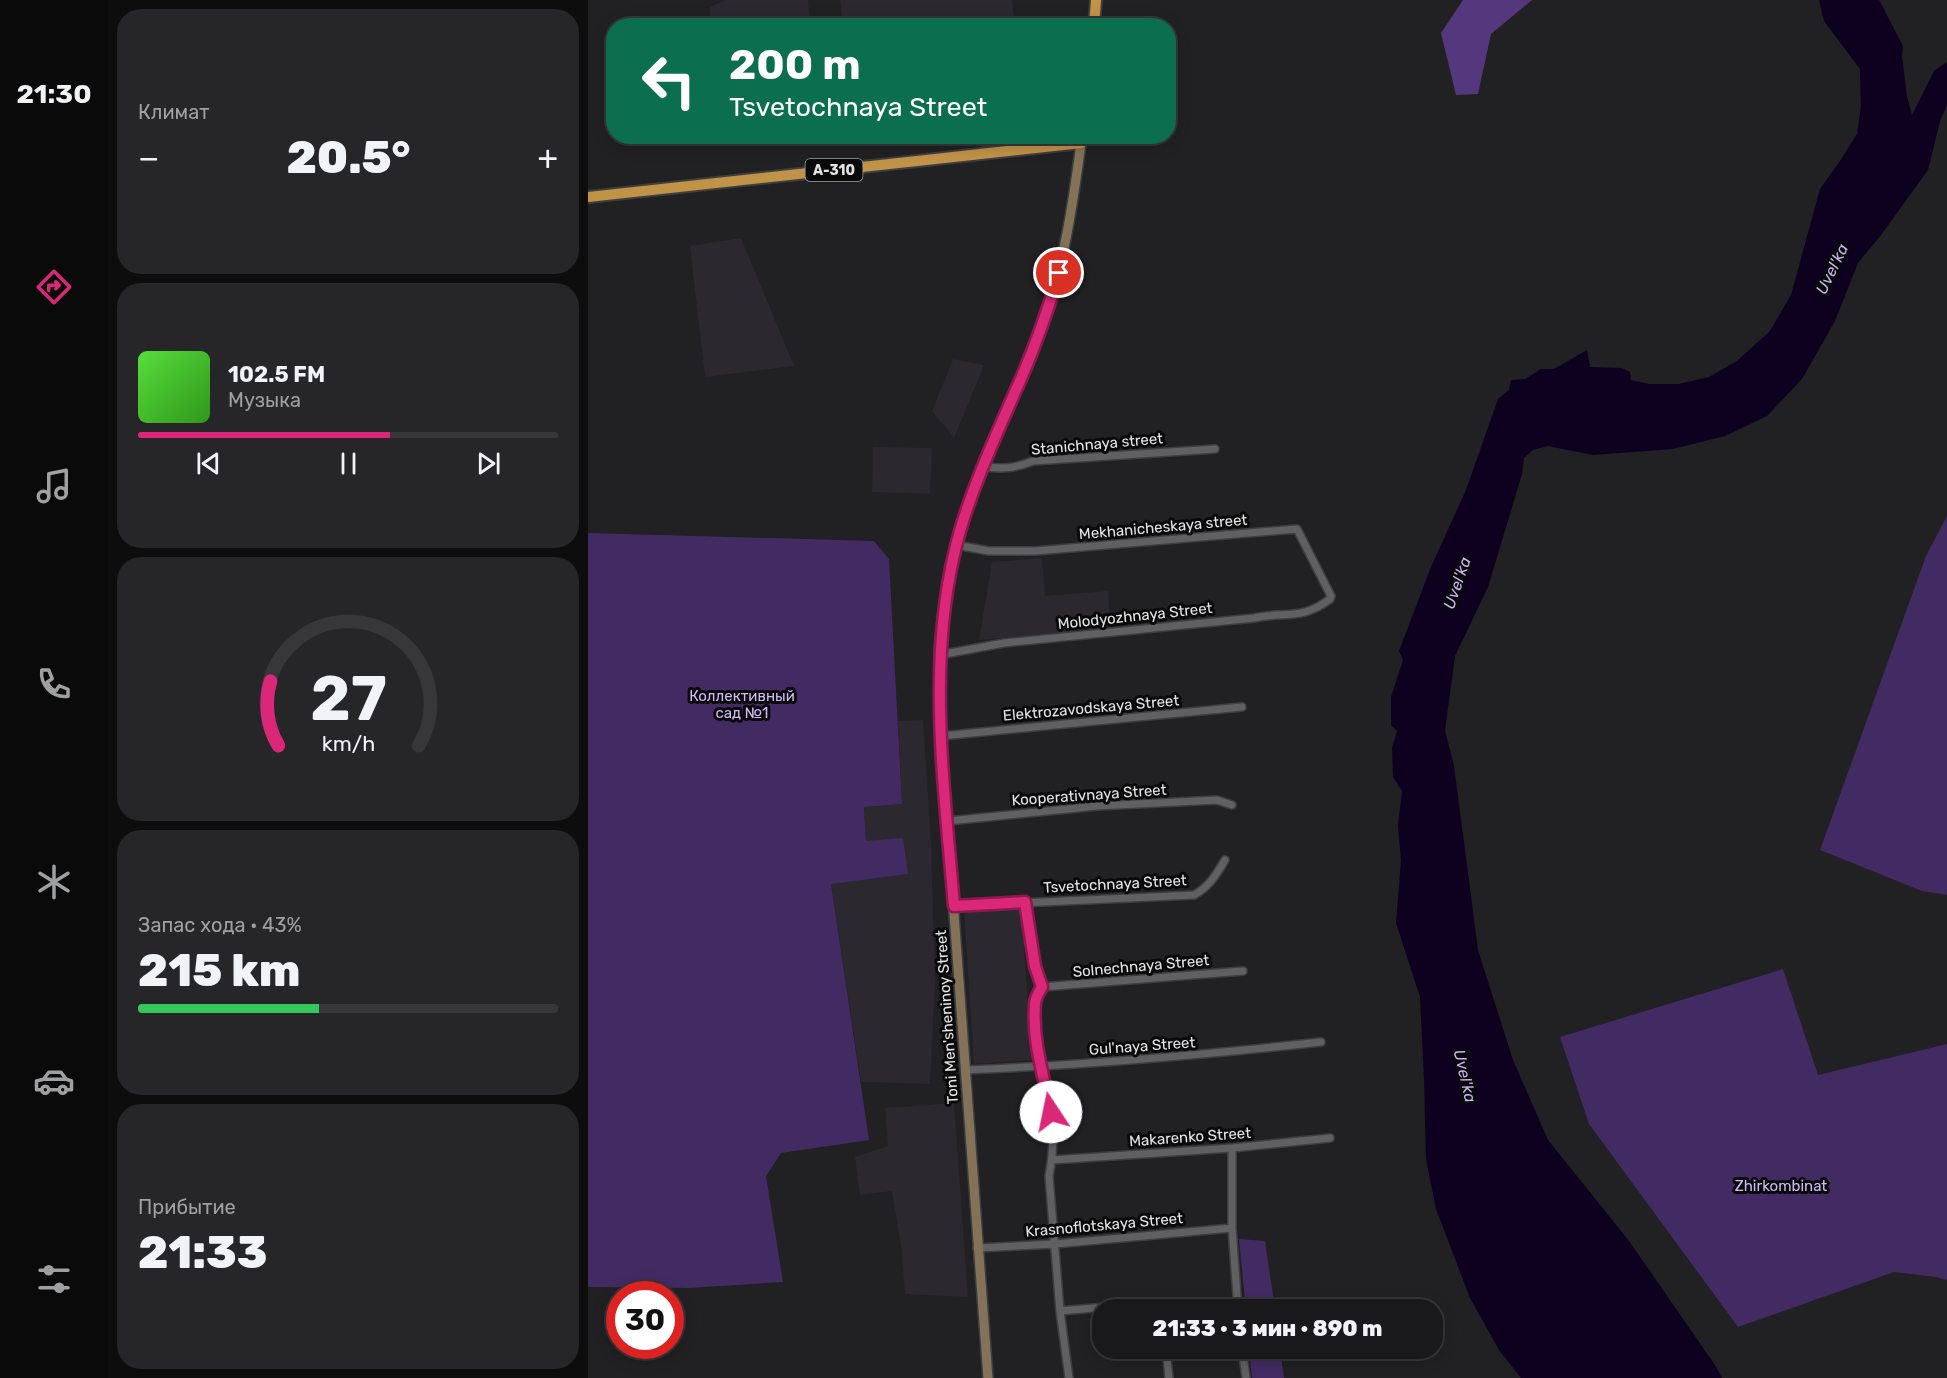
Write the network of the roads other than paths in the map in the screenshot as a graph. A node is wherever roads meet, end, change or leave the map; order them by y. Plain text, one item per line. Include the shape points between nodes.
1 (1096, 0) edge
2 (1095, 18) edge
3 (1046, 144) edge
4 (1080, 144) edge
5 (588, 197) edge
6 (1215, 449) dead end
7 (982, 466) junction
8 (956, 545) junction
9 (1331, 598) joint
10 (939, 655) junction
11 (1242, 707) dead end
12 (942, 736) junction
13 (1232, 805) dead end
14 (948, 821) junction
15 (1225, 860) dead end
16 (1025, 902) junction
17 (954, 906) junction
18 (1243, 971) dead end
19 (1042, 987) junction
20 (1320, 1042) dead end
21 (1041, 1066) junction
22 (965, 1070) junction
23 (1330, 1138) dead end
24 (1232, 1148) junction
25 (1052, 1160) junction
26 (1232, 1228) junction
27 (1055, 1244) junction
28 (978, 1248) junction
29 (1237, 1299) edge
30 (1092, 1308) edge
31 (1060, 1311) junction
32 (1167, 1359) edge
33 (1243, 1359) edge
34 (987, 1378) edge
35 (1068, 1378) edge
36 (1169, 1378) edge
37 (1246, 1378) edge

1 - 2 highway
3 - 5 highway, А-310
4 - 7 main road, Toni Men'sheninoy Street via 1071,220 1044,322
6 - 7 street, Stanichnaya street via 1033,461 1014,468
7 - 8 main road, Toni Men'sheninoy Street
8 - 9 street, Mekhanicheskaya street via 989,551 1035,551 1297,529
8 - 10 main road, Toni Men'sheninoy Street
9 - 10 street, Molodyozhnaya Street via 1317,609 1300,614 1004,643
10 - 12 main road, Toni Men'sheninoy Street
11 - 12 street, Elektrozavodskaya Street
12 - 14 main road, Toni Men'sheninoy Street
13 - 14 street, Kooperativnaya Street via 1216,800 1097,806
14 - 17 main road, Toni Men'sheninoy Street
15 - 16 street, Tsvetochnaya Street via 1214,878 1194,895
16 - 17 street, Tsvetochnaya Street
16 - 19 street
17 - 22 main road, Toni Men'sheninoy Street
18 - 19 street, Solnechnaya Street
19 - 21 street via 1034,1002
20 - 21 street, Gul'naya Street
21 - 22 street, Gul'naya Street
21 - 25 street via 1051,1112
22 - 28 main road, Toni Men'sheninoy Street
23 - 24 street, Makarenko Street
24 - 25 street, Makarenko Street
24 - 26 street
25 - 27 street via 1049,1176
26 - 27 street, Krasnoflotskaya Street
26 - 29 street
27 - 28 street, Krasnoflotskaya Street
27 - 31 street
28 - 34 main road, Toni Men'sheninoy Street
30 - 31 street
31 - 35 street
32 - 36 street
33 - 37 street

